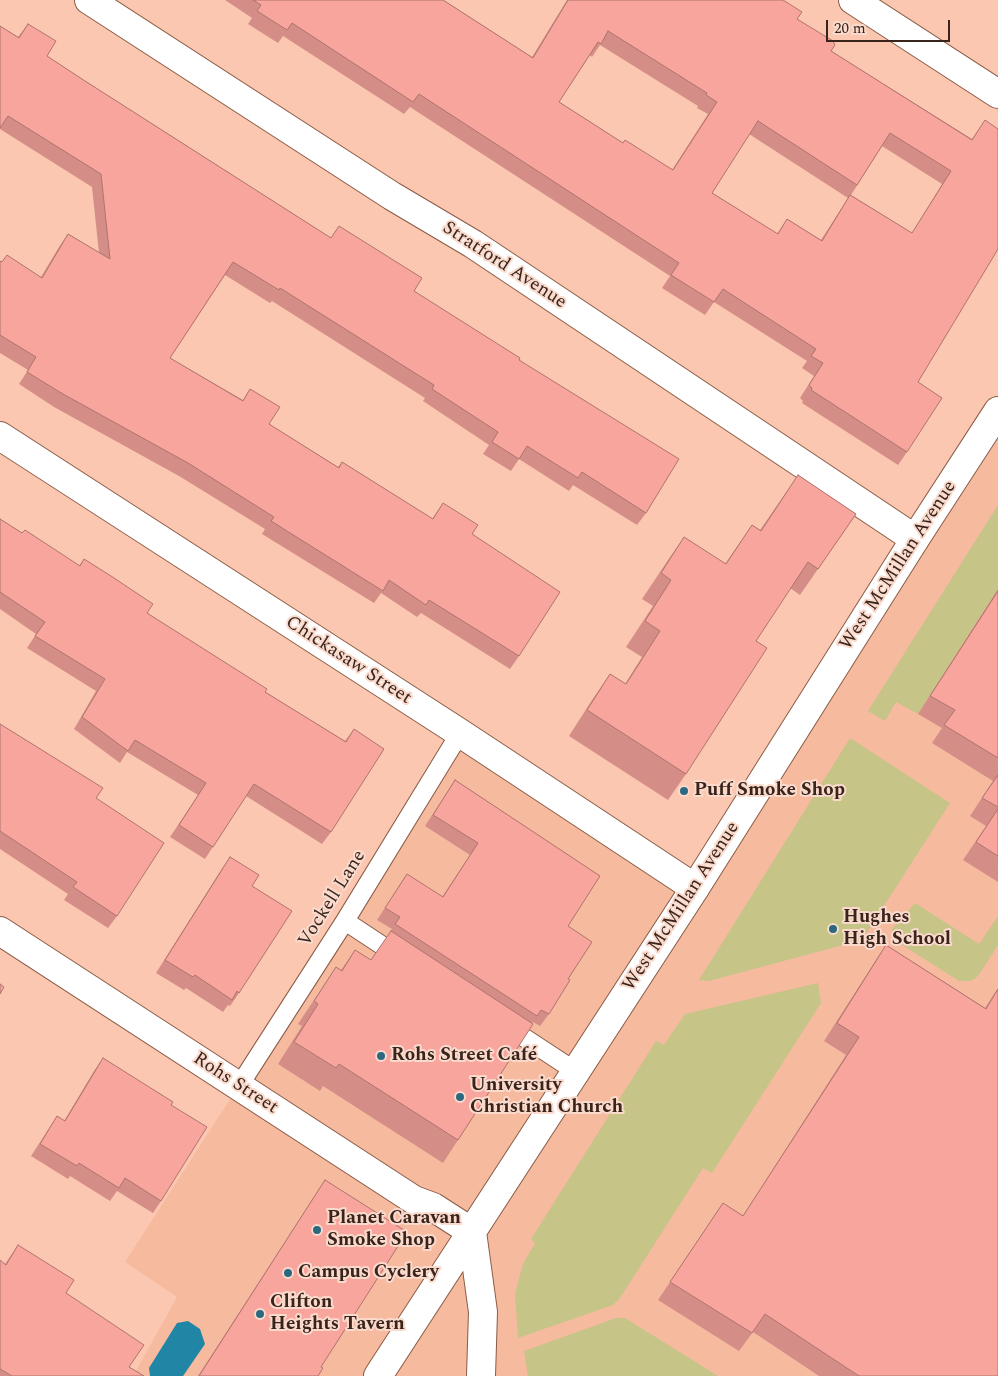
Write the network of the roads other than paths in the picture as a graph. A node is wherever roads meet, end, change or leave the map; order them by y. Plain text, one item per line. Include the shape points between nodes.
1 (89, 0) edge
2 (853, 0) edge
3 (998, 94) edge
4 (994, 428) edge
5 (0, 436) edge
6 (915, 539) junction
7 (460, 733) junction
8 (695, 888) junction
9 (345, 921) junction
10 (0, 932) edge
11 (417, 968) edge
12 (490, 1016) edge
13 (575, 1071) junction
14 (239, 1086) junction
15 (472, 1232) junction
16 (378, 1376) edge
17 (480, 1376) edge

1 - 6 street, Stratford Avenue via 392,196 473,244
2 - 3 street
4 - 6 street, West McMillan Avenue
5 - 7 street, Chickasaw Street
6 - 8 street, West McMillan Avenue
7 - 8 street, Chickasaw Street
7 - 9 lane, Vockell Lane
8 - 13 street, West McMillan Avenue
9 - 11 lane
9 - 14 lane, Vockell Lane
10 - 14 street, Rohs Street
12 - 13 lane
13 - 15 street, West McMillan Avenue
14 - 15 street, Rohs Street via 414,1200 433,1207
15 - 16 street, West McMillan Avenue
15 - 17 street via 483,1312

